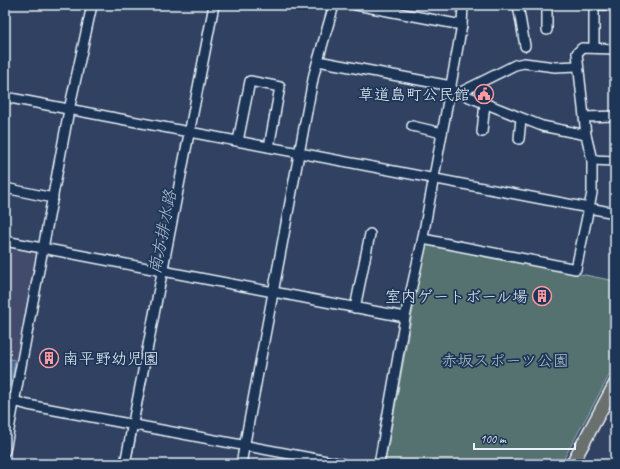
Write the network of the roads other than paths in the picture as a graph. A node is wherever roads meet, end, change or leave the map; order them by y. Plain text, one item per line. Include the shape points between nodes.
1 (92, 5) edge
2 (214, 5) edge
3 (334, 5) edge
4 (356, 5) edge
5 (463, 5) edge
6 (518, 5) edge
7 (547, 5) edge
8 (594, 5) edge
9 (602, 5) edge
10 (615, 6) edge
11 (462, 25) junction
12 (546, 30) dead end
13 (525, 46) dead end
14 (594, 48) junction
15 (615, 49) edge
16 (318, 61) junction
17 (578, 66) junction
18 (453, 90) junction
19 (5, 97) edge
20 (485, 103) junction
21 (70, 110) junction
22 (615, 116) edge
23 (585, 117) junction
24 (521, 119) junction
25 (412, 126) dead end
26 (482, 132) dead end
27 (192, 133) junction
28 (442, 133) junction
29 (586, 135) junction
30 (519, 139) dead end
31 (238, 141) junction
32 (269, 147) junction
33 (300, 153) junction
34 (592, 160) junction
35 (615, 161) edge
36 (434, 178) junction
37 (5, 188) edge
38 (53, 198) junction
39 (588, 208) junction
40 (615, 212) edge
41 (370, 234) dead end
42 (423, 239) junction
43 (5, 241) edge
44 (43, 249) junction
45 (165, 272) junction
46 (273, 293) junction
47 (355, 308) junction
48 (405, 317) junction
49 (615, 384) edge
50 (5, 396) edge
51 (14, 401) junction
52 (136, 426) junction
53 (245, 446) junction
54 (5, 451) edge
55 (125, 464) edge
56 (241, 464) edge
57 (343, 464) edge
58 (379, 464) edge
59 (572, 464) edge

1 - 21 street
2 - 27 street
3 - 16 street
4 - 11 street
5 - 11 street
6 - 13 street
7 - 12 street
8 - 14 street
9 - 10 street
11 - 18 street
14 - 15 street
14 - 17 street via 582,48 577,53
16 - 18 street
16 - 33 street
17 - 18 street via 555,67 524,63
17 - 23 street
18 - 20 street
18 - 28 street
19 - 21 street
20 - 24 street
20 - 26 street
21 - 27 street
21 - 38 street
22 - 23 street
23 - 29 street
24 - 29 street
24 - 30 street
25 - 28 street
27 - 31 street
27 - 45 street
28 - 36 street
29 - 34 street
31 - 32 street
31 - 32 street via 250,81 280,86
32 - 33 street
33 - 36 street
33 - 46 street
34 - 35 street
34 - 39 street via 592,193
36 - 39 street
36 - 42 street
37 - 38 street
38 - 44 street
39 - 40 street
39 - 42 street via 576,269
41 - 47 street
42 - 48 street
43 - 44 street
44 - 45 street
44 - 51 street
45 - 46 street
45 - 52 street
46 - 47 street
46 - 53 street
47 - 48 street
48 - 58 street
49 - 59 main road
50 - 51 street
51 - 52 street
51 - 54 street
52 - 53 street
52 - 55 street
53 - 56 street
53 - 57 street

